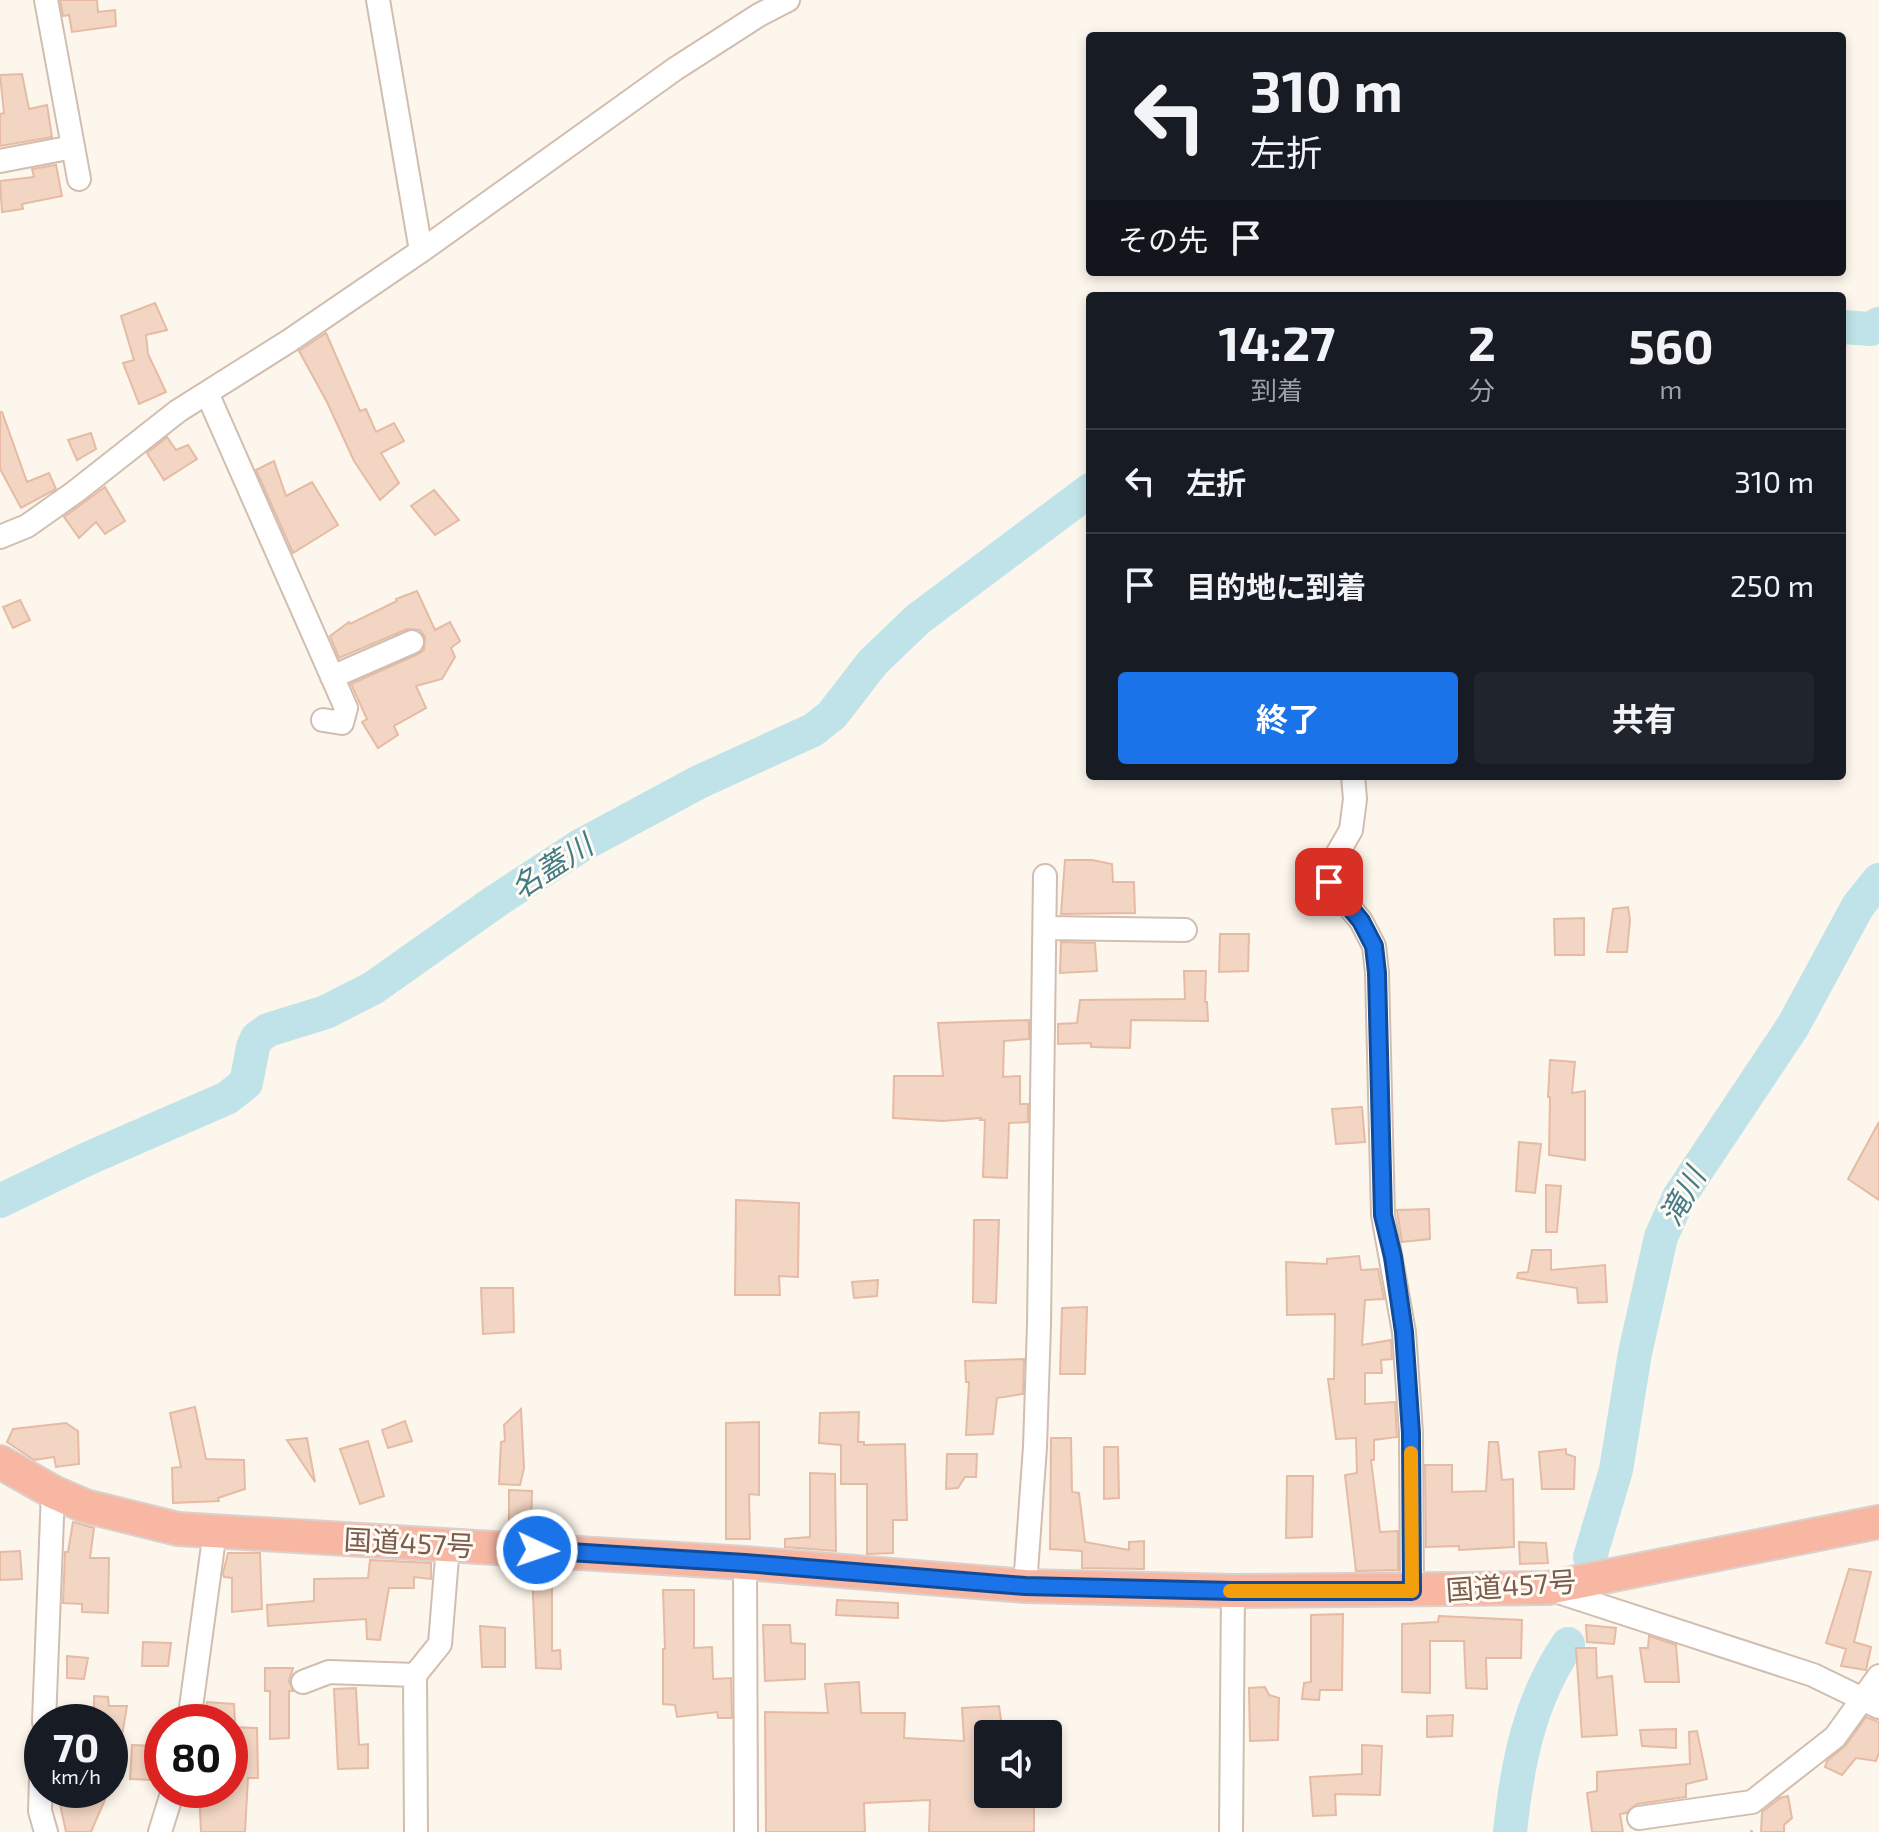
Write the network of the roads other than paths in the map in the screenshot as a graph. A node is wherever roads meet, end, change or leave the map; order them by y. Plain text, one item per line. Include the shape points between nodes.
1 (46, 0) edge
2 (378, 0) edge
3 (788, 0) edge
4 (73, 147) junction
5 (0, 161) edge
6 (79, 179) dead end
7 (421, 251) junction
8 (207, 393) junction
9 (0, 537) edge
10 (412, 642) dead end
11 (332, 677) junction
12 (323, 720) dead end
13 (1353, 780) edge
14 (1045, 876) dead end
15 (1046, 928) junction
16 (1185, 930) dead end
17 (0, 1462) edge
18 (53, 1492) junction
19 (1879, 1522) edge
20 (215, 1531) junction
21 (448, 1545) junction
22 (745, 1563) junction
23 (1025, 1586) junction
24 (1548, 1588) junction
25 (1233, 1591) junction
26 (1412, 1591) junction
27 (415, 1675) junction
28 (1879, 1676) edge
29 (303, 1682) dead end
30 (45, 1704) edge
31 (191, 1704) edge
32 (1871, 1704) edge
33 (40, 1808) edge
34 (167, 1808) edge
35 (1639, 1818) dead end
36 (46, 1832) edge
37 (160, 1832) edge
38 (416, 1832) edge
39 (746, 1832) edge
40 (1231, 1832) edge

1 - 4 street
2 - 7 street
3 - 7 street via 675,69
4 - 5 street
4 - 6 street
7 - 8 street
8 - 9 street via 27,526
8 - 11 street
10 - 11 street
11 - 12 street via 346,708 342,723
13 - 26 street via 1351,830 1332,863 1329,882 1374,946 1383,1215 1404,1332 1411,1433
14 - 15 street
15 - 16 street
15 - 23 street via 1039,1324
17 - 18 highway, 国道457号
18 - 20 highway, 国道457号 via 85,1506 178,1529
18 - 30 street
19 - 24 highway, 国道457号
20 - 21 highway, 国道457号
20 - 31 street
21 - 22 highway, 国道457号
21 - 27 street via 440,1644
22 - 23 highway, 国道457号
22 - 39 street
23 - 25 highway, 国道457号
24 - 26 highway, 国道457号
24 - 32 street via 1813,1675
25 - 26 highway, 国道457号
25 - 40 street
27 - 29 street via 329,1672
27 - 38 street
28 - 32 street
32 - 35 street via 1752,1802
33 - 36 street
34 - 37 street

